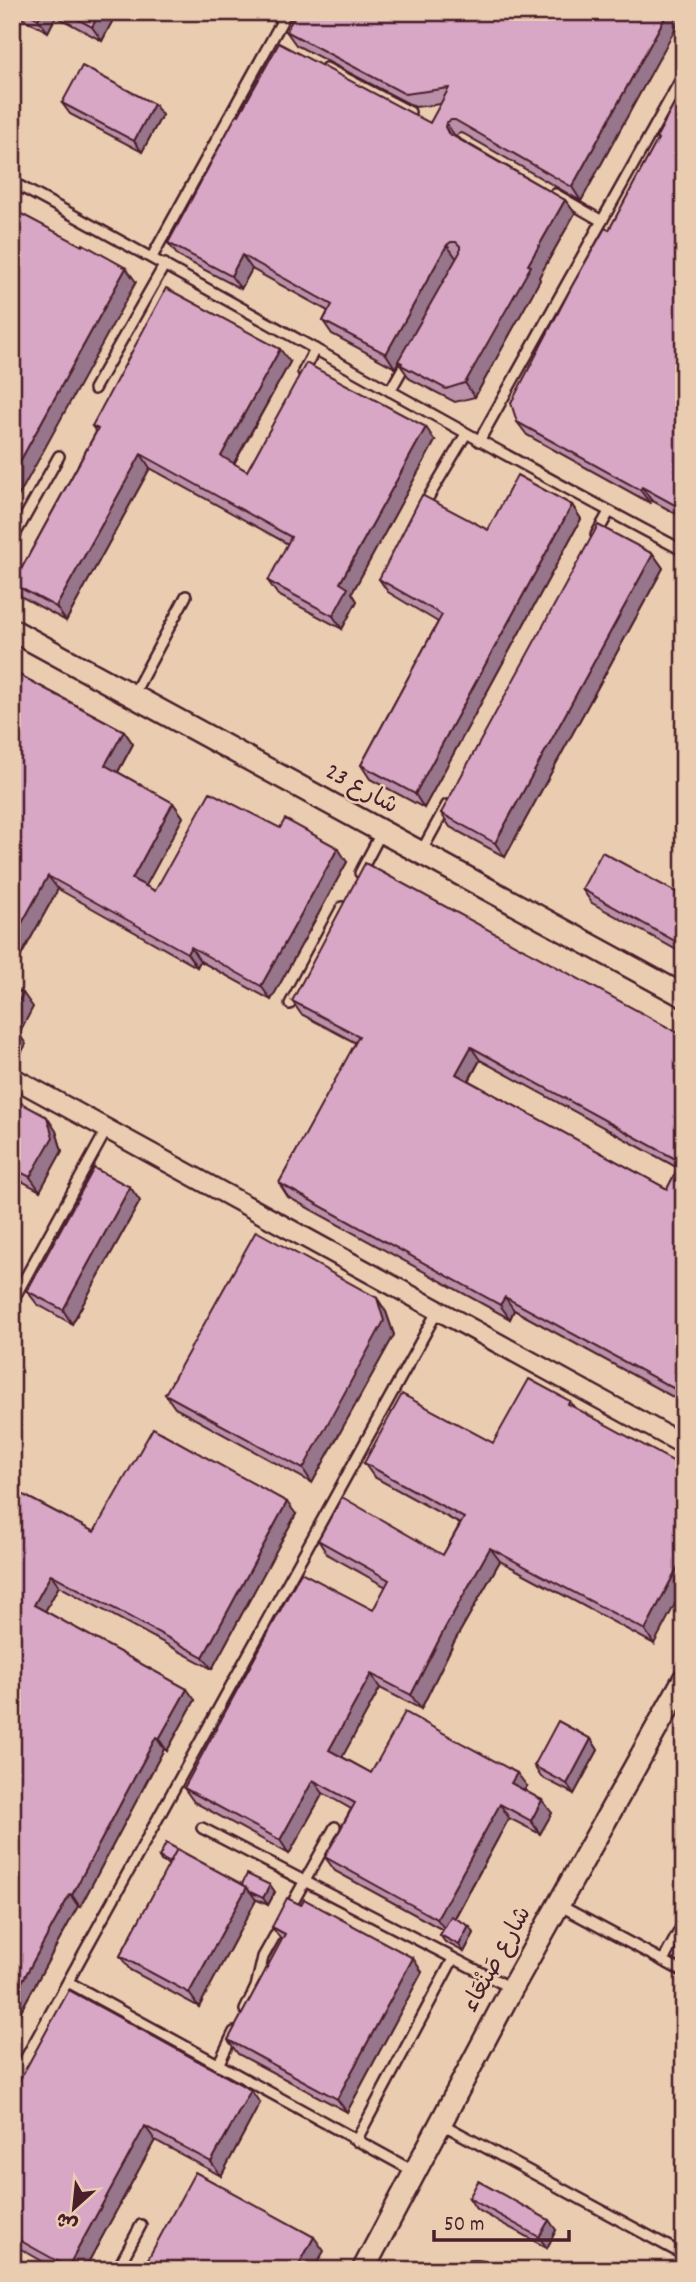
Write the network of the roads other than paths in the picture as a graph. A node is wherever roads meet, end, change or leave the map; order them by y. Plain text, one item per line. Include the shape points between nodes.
1 (286, 12) edge
2 (271, 40) junction
3 (283, 46) edge
4 (317, 64) edge
5 (684, 74) edge
6 (410, 112) edge
7 (15, 183) edge
8 (543, 187) edge
9 (12, 196) edge
10 (602, 221) junction
11 (152, 257) junction
12 (165, 264) junction
13 (315, 349) junction
14 (410, 356) edge
15 (295, 386) edge
16 (94, 389) dead end
17 (390, 391) junction
18 (466, 434) junction
19 (479, 442) junction
20 (59, 456) dead end
21 (420, 512) edge
22 (608, 512) junction
23 (12, 540) edge
24 (589, 548) edge
25 (684, 551) edge
26 (186, 596) dead end
27 (12, 629) edge
28 (133, 695) junction
29 (455, 792) edge
30 (382, 831) junction
31 (421, 852) junction
32 (356, 881) edge
33 (349, 893) edge
34 (684, 996) edge
35 (289, 1004) dead end
36 (12, 1077) edge
37 (107, 1129) junction
38 (12, 1302) edge
39 (438, 1310) junction
40 (684, 1445) edge
41 (684, 1679) edge
42 (335, 1827) dead end
43 (202, 1828) dead end
44 (305, 1881) junction
45 (559, 1905) junction
46 (684, 1922) edge
47 (453, 1959) junction
48 (663, 1961) junction
49 (684, 1972) edge
50 (68, 1982) junction
51 (512, 1988) junction
52 (242, 2017) edge
53 (236, 2029) edge
54 (218, 2065) junction
55 (12, 2082) edge
56 (442, 2124) junction
57 (356, 2141) junction
58 (415, 2172) junction
59 (141, 2225) dead end
60 (684, 2255) edge
61 (117, 2270) edge
62 (363, 2270) edge
63 (457, 2270) edge
64 (491, 2270) edge

1 - 2 lane
2 - 3 lane
2 - 11 lane
4 - 6 lane
5 - 10 lane
7 - 9 lane
7 - 11 lane
8 - 10 lane
10 - 19 lane
11 - 12 lane
12 - 13 lane
12 - 16 lane
13 - 15 lane
13 - 17 lane
14 - 17 lane
17 - 18 lane
18 - 19 lane
18 - 21 lane
19 - 22 lane
20 - 23 lane
22 - 24 lane
22 - 25 lane
26 - 28 lane
27 - 28 street, شارع 23
28 - 30 street, شارع 23
29 - 31 lane
30 - 31 street, شارع 23
30 - 32 lane
31 - 34 street, شارع 23
33 - 35 lane
36 - 37 street
37 - 38 lane
37 - 39 street
39 - 40 street
39 - 50 lane
41 - 45 street, شارع صَنْعَاء
42 - 44 lane
43 - 44 lane
44 - 47 lane
44 - 52 lane via 263,1957
45 - 48 lane
45 - 51 street, شارع صَنْعَاء
46 - 48 lane
47 - 51 lane
47 - 57 lane
48 - 49 lane
50 - 54 lane
50 - 55 lane
51 - 56 street, شارع صَنْعَاء
53 - 54 lane
54 - 57 lane
56 - 58 street, شارع صَنْعَاء
56 - 60 lane
57 - 58 lane
58 - 62 street, شارع صَنْعَاء
59 - 61 lane
63 - 64 lane via 467,2265

